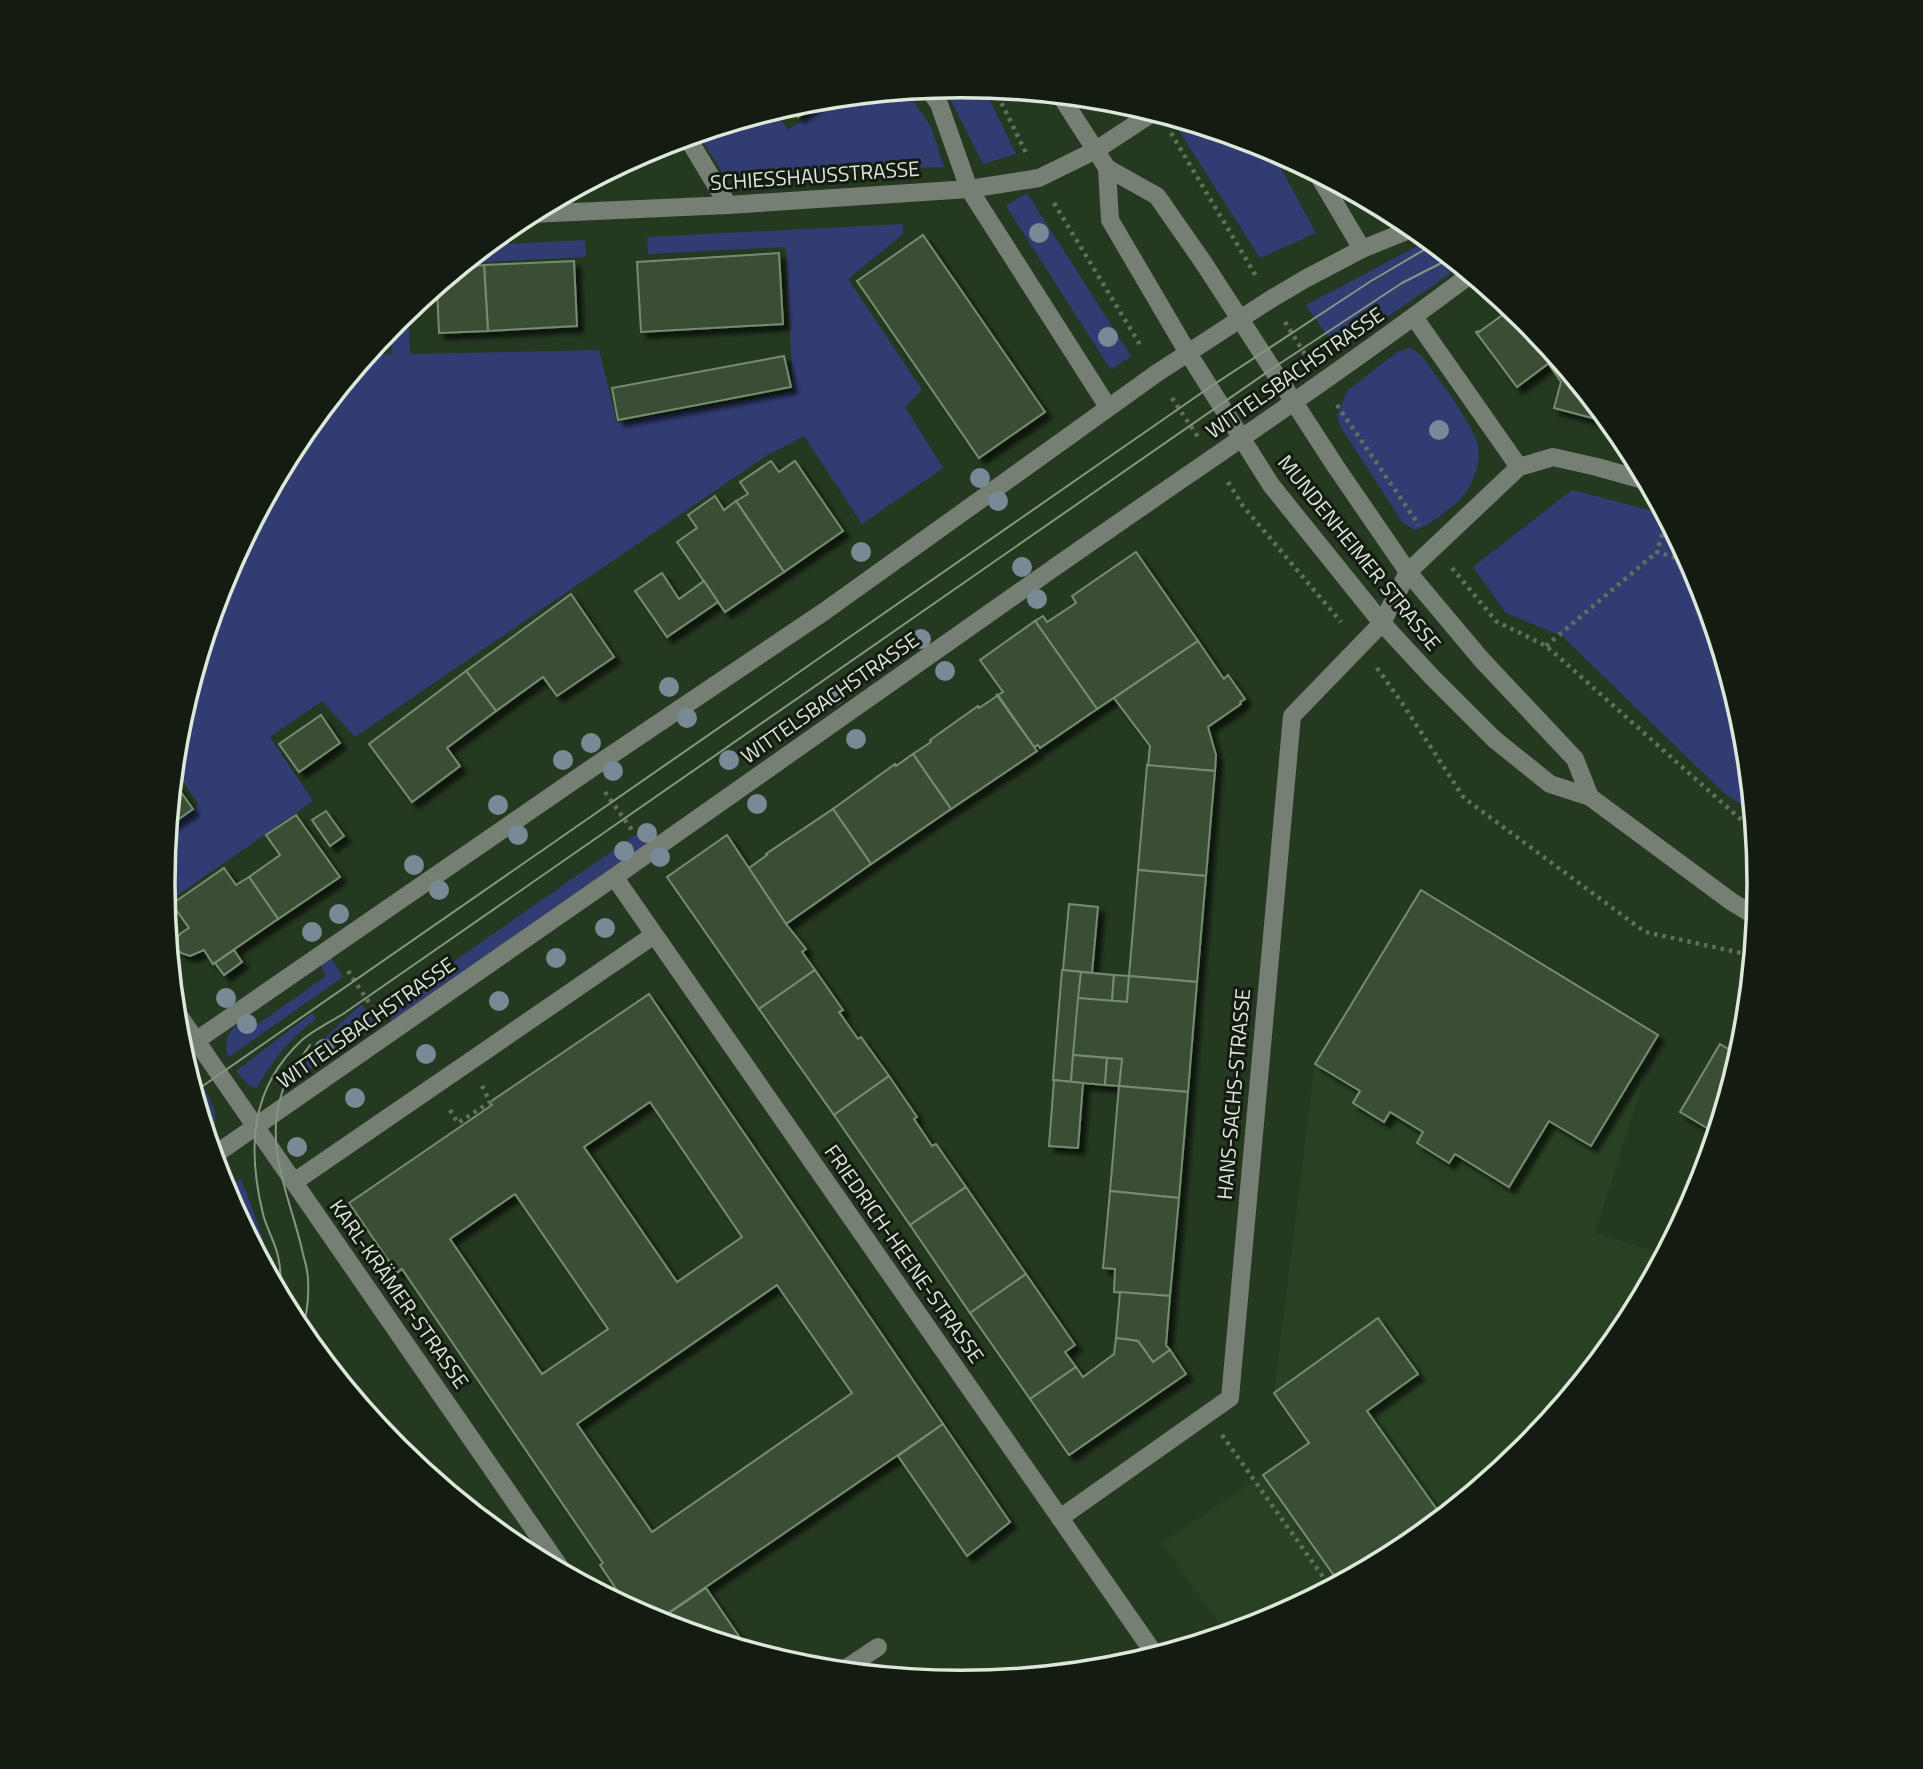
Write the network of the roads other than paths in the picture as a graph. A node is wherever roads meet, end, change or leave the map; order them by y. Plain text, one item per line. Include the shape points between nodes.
1 (936, 99) edge
2 (1066, 105) edge
3 (1142, 120) edge
4 (693, 146) edge
5 (1096, 149) junction
6 (1107, 167) junction
7 (1326, 188) edge
8 (969, 189) junction
9 (728, 205) junction
10 (553, 213) edge
11 (1401, 233) edge
12 (1362, 249) junction
13 (1463, 280) edge
14 (1414, 317) junction
15 (1241, 318) junction
16 (1188, 353) junction
17 (1294, 400) junction
18 (1108, 407) junction
19 (1241, 437) junction
20 (1519, 467) junction
21 (1634, 477) edge
22 (1408, 572) junction
23 (1382, 623) junction
24 (1590, 797) junction
25 (615, 878) junction
26 (1747, 911) edge
27 (654, 935) junction
28 (192, 1044) edge
29 (193, 1051) edge
30 (256, 1127) junction
31 (222, 1150) edge
32 (294, 1182) junction
33 (1060, 1518) junction
34 (552, 1556) edge
35 (878, 1647) dead end
36 (1150, 1648) edge
37 (854, 1663) edge

1 - 8 street
2 - 5 street, MUNDENHEIMER STRASSE
3 - 5 street, SCHIESSHAUSSTRASSE
4 - 9 street
5 - 6 street, MUNDENHEIMER STRASSE
5 - 8 street, SCHIESSHAUSSTRASSE via 1039,178
6 - 15 street, MUNDENHEIMER STRASSE via 1157,196
6 - 16 street, MUNDENHEIMER STRASSE via 1110,220
7 - 12 street
8 - 9 street, SCHIESSHAUSSTRASSE
8 - 18 street
9 - 10 street, SCHIESSHAUSSTRASSE
11 - 12 street
12 - 15 street
13 - 14 street, WITTELSBACHSTRASSE
14 - 17 street, WITTELSBACHSTRASSE
14 - 20 street
15 - 16 street
15 - 17 street, MUNDENHEIMER STRASSE
16 - 18 street
16 - 19 street, MUNDENHEIMER STRASSE
17 - 19 street, WITTELSBACHSTRASSE
17 - 22 street, MUNDENHEIMER STRASSE
18 - 28 street via 825,611
19 - 23 street, MUNDENHEIMER STRASSE via 1271,485
19 - 25 street, WITTELSBACHSTRASSE
20 - 21 street via 1553,457
20 - 22 street
22 - 23 street
22 - 24 street, MUNDENHEIMER STRASSE via 1575,759
23 - 24 street, MUNDENHEIMER STRASSE via 1494,739 1550,785
23 - 33 street, HANS-SACHS-STRASSE via 1292,716 1230,1398
24 - 26 street, MUNDENHEIMER STRASSE
25 - 27 street, FRIEDRICH-HEENE-STRASSE
25 - 30 street, WITTELSBACHSTRASSE
27 - 32 street
27 - 33 street, FRIEDRICH-HEENE-STRASSE
29 - 30 street, KARL-KRÄMER-STRASSE
30 - 31 street, WITTELSBACHSTRASSE
30 - 32 street, KARL-KRÄMER-STRASSE
32 - 34 street, KARL-KRÄMER-STRASSE
33 - 36 street, FRIEDRICH-HEENE-STRASSE
35 - 37 street

